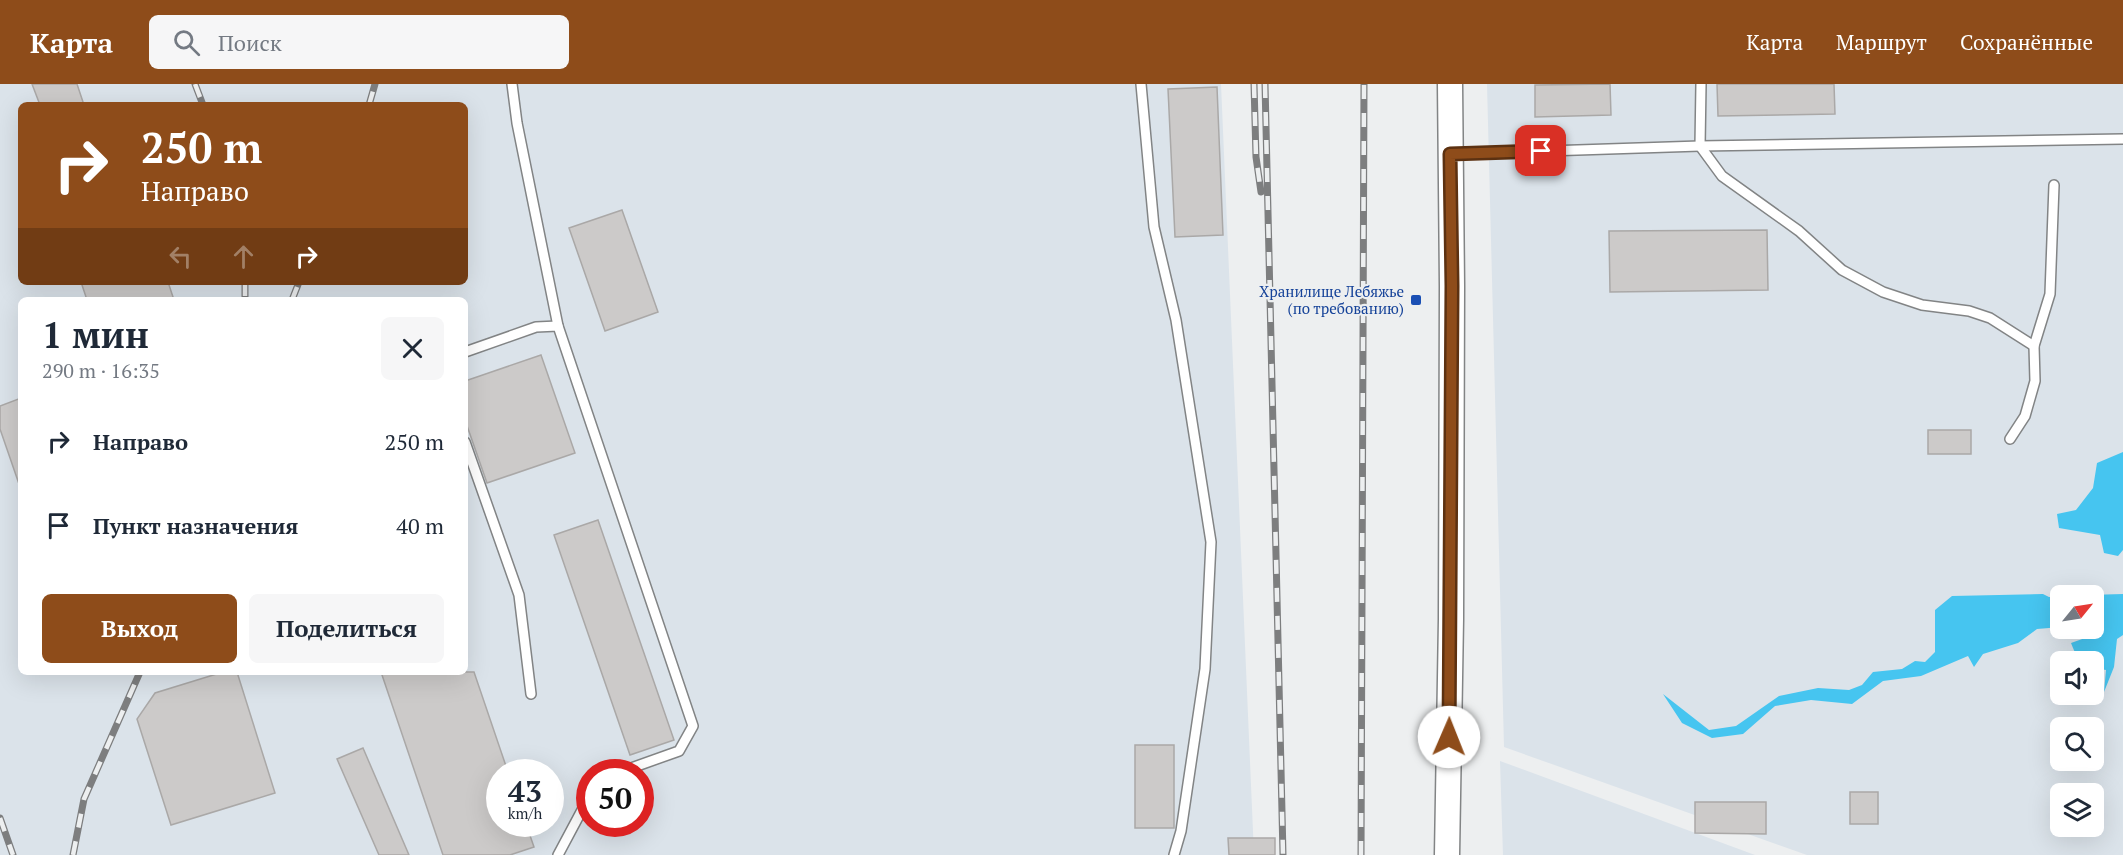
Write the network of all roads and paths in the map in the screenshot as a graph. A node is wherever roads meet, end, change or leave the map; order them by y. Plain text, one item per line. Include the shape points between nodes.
1 (512, 84) edge
2 (1141, 84) edge
3 (1450, 84) edge
4 (1701, 84) edge
5 (2123, 139) edge
6 (1700, 146) junction
7 (1450, 154) junction
8 (2054, 185) dead end
9 (558, 326) junction
10 (2034, 346) junction
11 (468, 351) edge
12 (2010, 439) dead end
13 (468, 450) edge
14 (531, 694) dead end
15 (654, 760) edge
16 (576, 821) edge
17 (558, 855) edge
18 (1174, 855) edge
19 (1447, 855) edge

1 - 9 lane
2 - 18 lane via 1154,227 1176,320 1211,542 1205,669
3 - 7 main road
4 - 6 lane
5 - 6 lane
6 - 7 lane
6 - 10 lane via 1722,176 1799,231 1842,270 1883,292 1922,305 1990,318
7 - 19 main road
8 - 10 lane via 2050,294
9 - 11 lane via 536,327
9 - 15 lane via 693,726 679,751
10 - 12 lane via 2035,381 2025,416
13 - 14 lane via 519,595
16 - 17 lane

